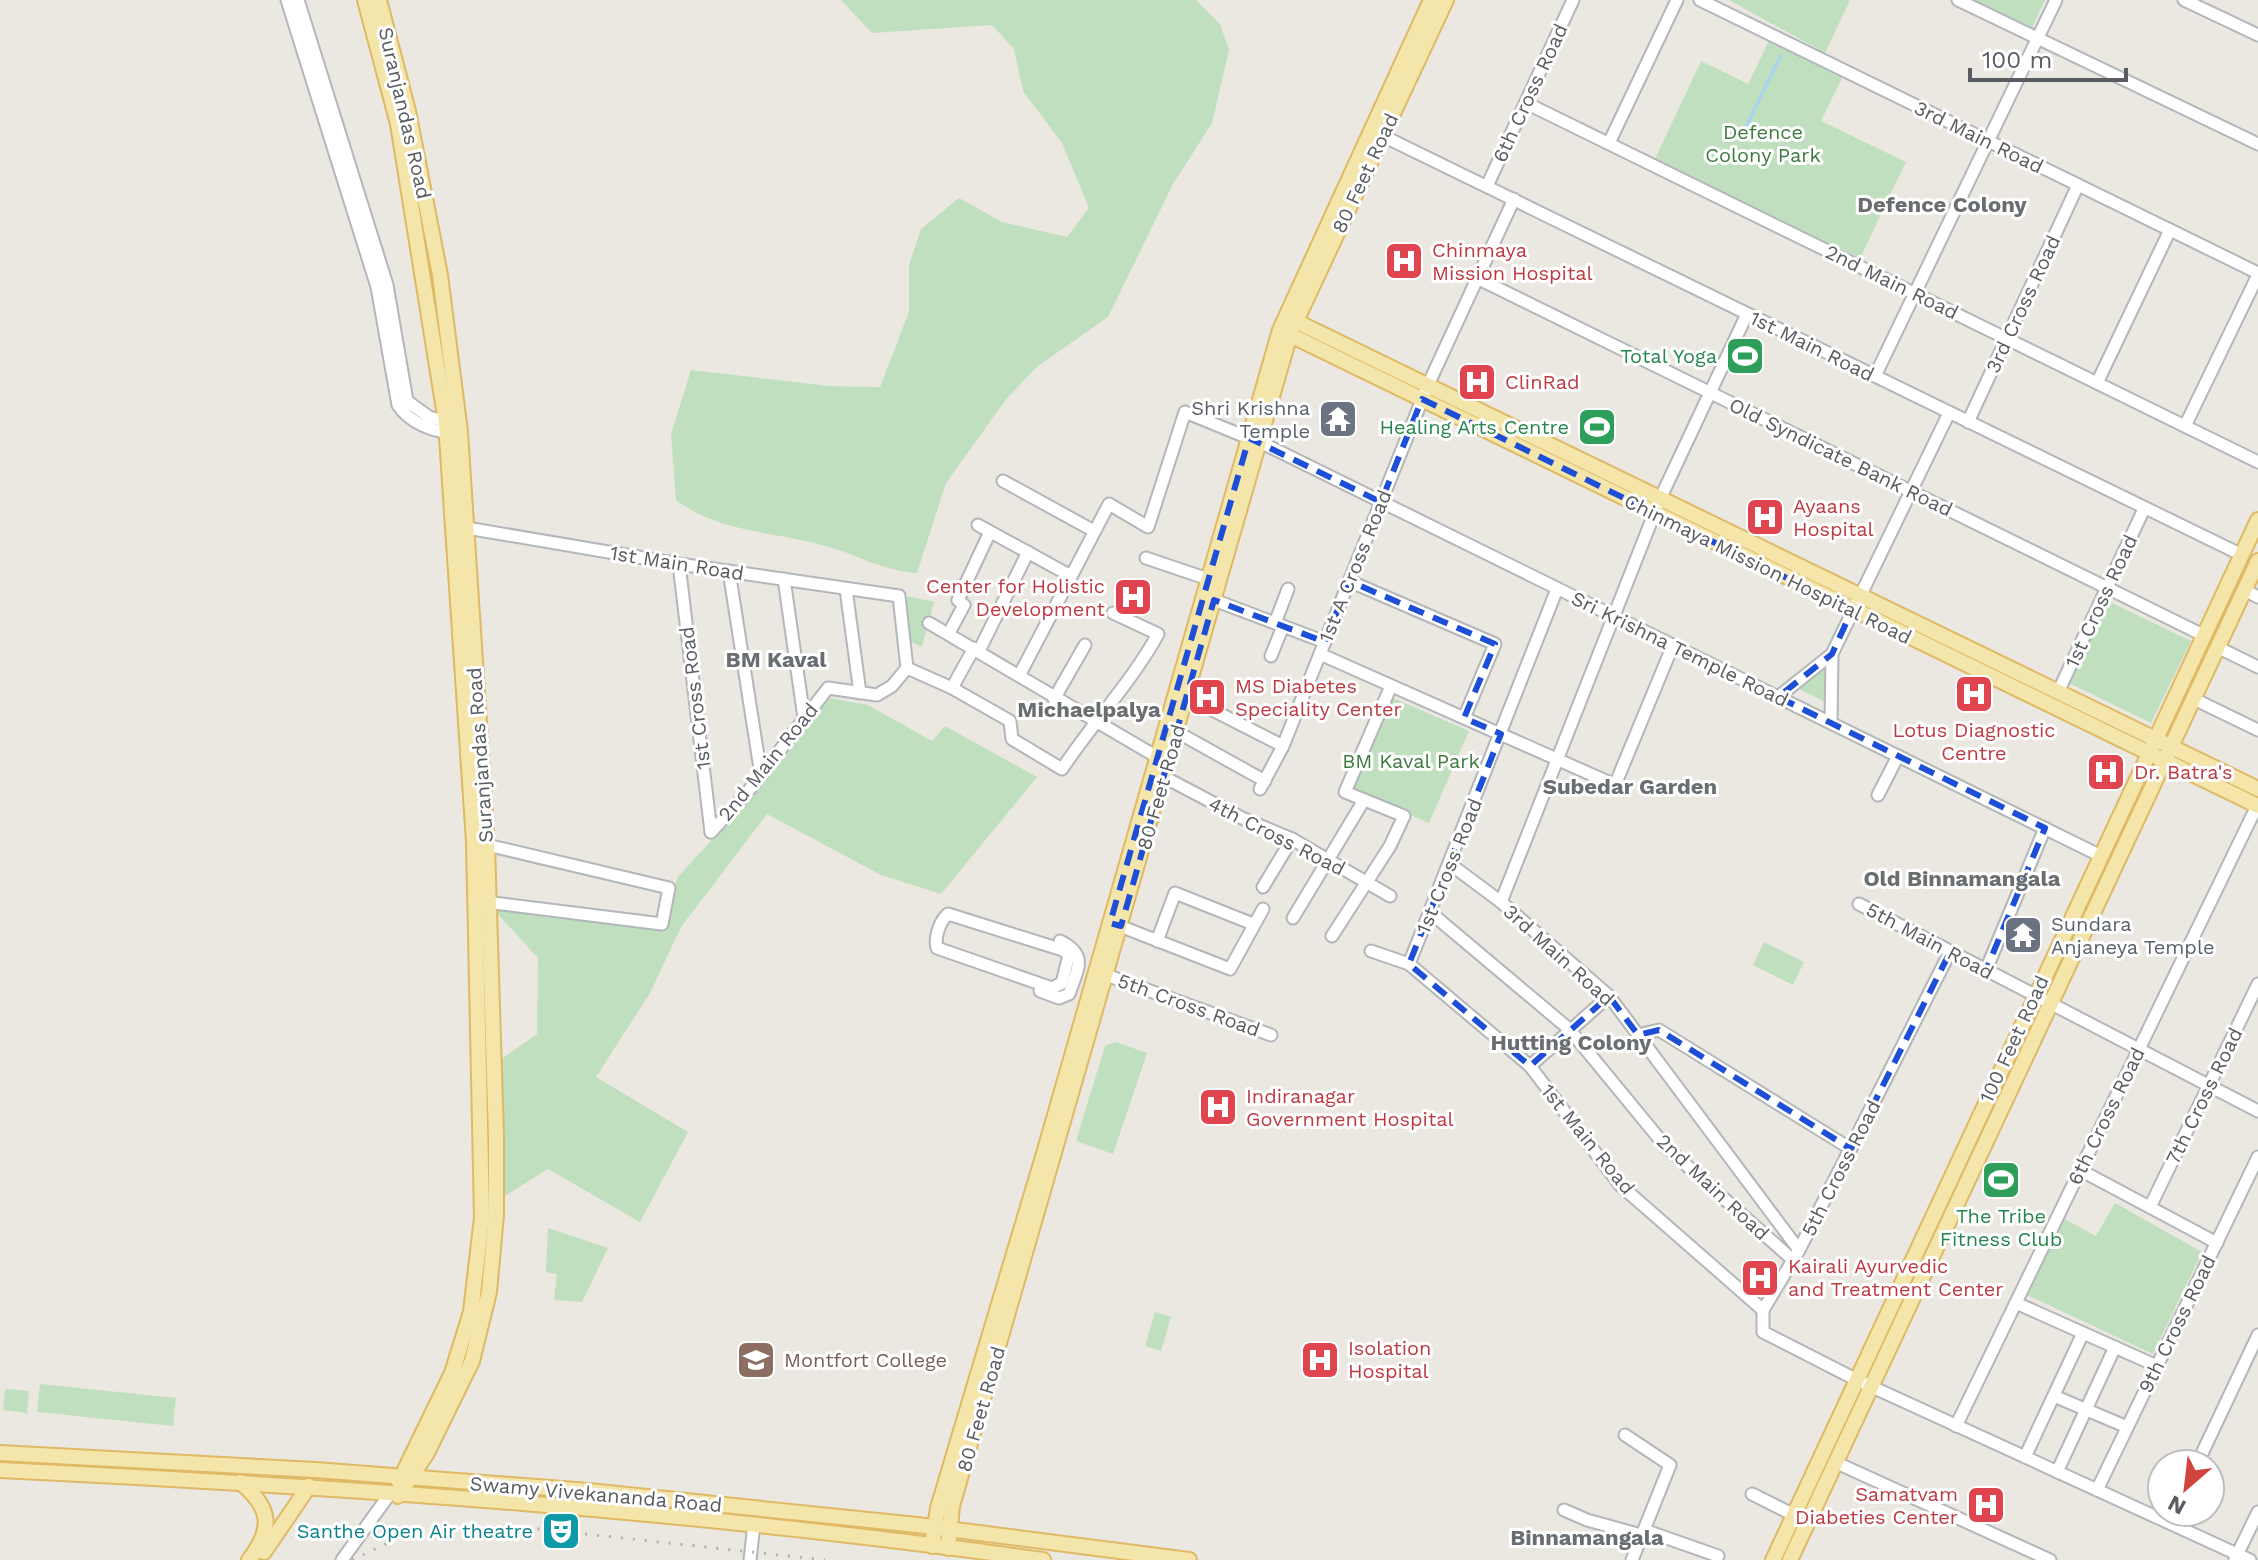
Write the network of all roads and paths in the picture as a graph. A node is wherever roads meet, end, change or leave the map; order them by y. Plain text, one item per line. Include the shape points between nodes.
1 (287, 0) edge
2 (298, 0) edge
3 (365, 0) edge
4 (379, 0) edge
5 (1431, 0) edge
6 (1446, 0) edge
7 (1573, 0) edge
8 (1677, 0) edge
9 (1700, 0) edge
10 (1958, 0) edge
11 (2056, 0) edge
12 (2184, 0) edge
13 (2258, 35) edge
14 (2037, 38) junction
15 (310, 55) junction
16 (394, 82) junction
17 (1526, 103) junction
18 (1383, 136) junction
19 (1988, 141) junction
20 (1609, 143) junction
21 (2258, 144) edge
22 (2078, 185) junction
23 (1487, 186) junction
24 (1514, 199) junction
25 (1339, 214) junction
26 (2170, 230) junction
27 (2258, 274) edge
28 (1477, 278) junction
29 (1915, 293) junction
30 (1747, 314) junction
31 (1287, 325) junction
32 (2007, 339) junction
33 (1875, 376) junction
34 (2097, 383) junction
35 (1425, 392) junction
36 (1709, 393) junction
37 (1949, 413) junction
38 (1968, 422) junction
39 (2185, 426) junction
40 (453, 428) junction
41 (1254, 440) junction
42 (2258, 462) edge
43 (1003, 481) dead end
44 (1910, 491) junction
45 (1660, 499) junction
46 (1381, 502) junction
47 (2144, 509) junction
48 (1654, 514) junction
49 (2258, 520) edge
50 (978, 525) dead end
51 (460, 528) junction
52 (1094, 531) junction
53 (990, 532) junction
54 (1028, 552) junction
55 (2242, 555) junction
56 (1146, 558) dead end
57 (2258, 561) edge
58 (679, 564) junction
59 (729, 571) junction
60 (1071, 576) junction
61 (784, 579) junction
62 (1208, 579) junction
63 (1349, 581) junction
64 (2108, 588) junction
65 (846, 589) junction
66 (1288, 589) dead end
67 (1557, 589) junction
68 (2251, 594) edge
69 (1859, 595) junction
70 (1214, 600) junction
71 (1852, 610) junction
72 (1113, 613) dead end
73 (1614, 616) junction
74 (929, 623) dead end
75 (1279, 625) junction
76 (949, 633) junction
77 (2205, 636) junction
78 (1325, 642) junction
79 (1085, 645) dead end
80 (1673, 645) junction
81 (2217, 647) junction
82 (977, 649) junction
83 (1320, 654) junction
84 (1832, 654) junction
85 (1271, 656) dead end
86 (2258, 667) edge
87 (907, 668) junction
88 (1020, 674) junction
89 (1391, 686) junction
90 (952, 688) junction
91 (2058, 692) junction
92 (860, 693) junction
93 (1778, 697) junction
94 (1054, 699) junction
95 (2194, 699) junction
96 (1193, 700) dead end
97 (804, 718) junction
98 (1464, 718) junction
99 (1093, 722) junction
100 (1831, 723) junction
101 (2258, 730) edge
102 (1177, 732) junction
103 (1501, 734) junction
104 (1283, 746) junction
105 (2153, 747) junction
106 (2168, 754) junction
107 (1898, 756) junction
108 (1157, 757) junction
109 (1557, 759) junction
110 (761, 775) junction
111 (1164, 777) junction
112 (2258, 789) edge
113 (1878, 795) dead end
114 (1364, 800) junction
115 (2257, 806) edge
116 (2045, 828) junction
117 (711, 832) joint
118 (1292, 839) junction
119 (487, 845) junction
120 (2101, 856) junction
121 (1330, 861) junction
122 (1450, 864) junction
123 (1367, 884) junction
124 (1263, 887) dead end
125 (1390, 896) dead end
126 (486, 902) junction
127 (1501, 902) junction
128 (1859, 904) dead end
129 (1263, 909) dead end
130 (1431, 913) junction
131 (1293, 918) dead end
132 (1115, 924) junction
133 (1253, 924) junction
134 (1332, 936) dead end
135 (1060, 941) dead end
136 (1157, 941) junction
137 (1371, 951) dead end
138 (1950, 952) junction
139 (1409, 964) junction
140 (1986, 970) junction
141 (1070, 973) junction
142 (1098, 978) junction
143 (2258, 984) edge
144 (1039, 990) dead end
145 (2034, 995) junction
146 (1609, 996) junction
147 (2049, 1003) junction
148 (1569, 1029) junction
149 (1271, 1035) dead end
150 (1638, 1035) junction
151 (2139, 1049) junction
152 (1530, 1066) junction
153 (2209, 1085) junction
154 (2258, 1111) edge
155 (1851, 1149) junction
156 (2258, 1157) edge
157 (2080, 1170) junction
158 (2150, 1207) junction
159 (2217, 1243) junction
160 (1796, 1255) junction
161 (2016, 1303) junction
162 (1763, 1310) junction
163 (2083, 1333) junction
164 (2258, 1335) edge
165 (2115, 1347) junction
166 (2157, 1366) junction
167 (1857, 1380) junction
168 (1874, 1388) junction
169 (2054, 1396) junction
170 (2087, 1410) junction
171 (1956, 1426) junction
172 (2127, 1427) junction
173 (1625, 1435) dead end
174 (2205, 1448) edge
175 (0, 1453) edge
176 (2025, 1457) junction
177 (1837, 1463) junction
178 (0, 1470) edge
179 (2057, 1472) junction
180 (406, 1480) junction
181 (240, 1482) junction
182 (309, 1486) junction
183 (2097, 1490) junction
184 (1752, 1494) dead end
185 (394, 1496) junction
186 (2146, 1508) edge
187 (1564, 1510) dead end
188 (2258, 1512) edge
189 (1794, 1515) junction
190 (754, 1524) junction
191 (934, 1528) junction
192 (2189, 1528) edge
193 (950, 1531) junction
194 (1643, 1533) junction
195 (932, 1546) junction
196 (948, 1548) junction
197 (1718, 1556) dead end
198 (2236, 1557) edge
199 (249, 1560) edge
200 (258, 1560) edge
201 (342, 1560) edge
202 (750, 1560) edge
203 (1043, 1560) edge
204 (1189, 1560) edge
205 (1632, 1560) edge
206 (1773, 1560) edge
207 (1790, 1560) edge
208 (2050, 1560) edge
209 (2250, 1560) edge

1 - 15 street
2 - 15 street
3 - 16 main road, Suranjandas Road
4 - 16 main road, Suranjandas Road
5 - 25 main road, 80 Feet Road
6 - 18 main road, 80 Feet Road
7 - 17 street, 6th Cross Road
8 - 20 street
9 - 19 street, 3rd Main Road
10 - 14 street
11 - 14 street
12 - 13 street
14 - 19 street
14 - 21 street
15 - 40 street via 377,287 398,405 412,419
16 - 40 main road, Suranjandas Road
17 - 20 street, 2nd Main Road
17 - 23 street, 6th Cross Road
18 - 23 street, 1st Main Road
18 - 25 main road, 80 Feet Road
19 - 22 street, 3rd Main Road
19 - 29 street
20 - 29 street, 2nd Main Road
22 - 26 street, 3rd Main Road
22 - 32 street, 3rd Cross Road
23 - 24 street, 1st Main Road
24 - 28 street
24 - 30 street, 1st Main Road
25 - 31 main road, 80 Feet Road
26 - 27 street, 3rd Main Road
26 - 34 street
27 - 39 street
28 - 35 street
28 - 36 street, Old Syndicate Bank Road
29 - 32 street, 2nd Main Road
29 - 33 street
30 - 33 street, 1st Main Road
30 - 36 street
31 - 35 main road, Chinmaya Mission Hospital Road
31 - 41 main road, 80 Feet Road
32 - 34 street, 2nd Main Road
32 - 38 street, 3rd Cross Road
33 - 37 street, 1st Main Road
34 - 39 street, 2nd Main Road
35 - 45 main road, Chinmaya Mission Hospital Road
35 - 46 street, 1st A Cross Road
35 - 48 main road, Chinmaya Mission Hospital Road
36 - 44 street, Old Syndicate Bank Road
36 - 45 street
37 - 38 street, 1st Main Road
37 - 44 street
38 - 47 street, 1st Main Road
39 - 42 street, 2nd Main Road
40 - 51 main road, Suranjandas Road
41 - 46 street, Sri Krishna Temple Road
41 - 52 street via 1185,412 1148,527 1109,504
41 - 62 main road, 80 Feet Road
41 - 70 main road, 80 Feet Road
43 - 52 street
44 - 64 street, Old Syndicate Bank Road
44 - 69 street
45 - 48 street
45 - 69 main road, Chinmaya Mission Hospital Road
46 - 63 street, 1st A Cross Road
46 - 67 street, Sri Krishna Temple Road
47 - 55 street, 1st Main Road
47 - 64 street, 1st Cross Road
48 - 71 main road, Chinmaya Mission Hospital Road
48 - 73 street
49 - 55 main road, 100 Feet Road
50 - 53 street
51 - 58 street, 1st Main Road
51 - 119 main road, Suranjandas Road
51 - 180 main road, Suranjandas Road via 482,1217 471,1312 452,1373
52 - 60 street
53 - 54 street
53 - 76 street via 958,600 964,605
54 - 60 street
54 - 82 street
55 - 77 main road, 100 Feet Road
56 - 62 street
57 - 68 main road, 100 Feet Road
58 - 59 street, 1st Main Road
58 - 117 street, 1st Cross Road
59 - 61 street, 1st Main Road
59 - 110 street
60 - 88 street
61 - 65 street, 1st Main Road
61 - 97 street
62 - 108 main road, 80 Feet Road
63 - 78 street, 1st A Cross Road
63 - 98 street via 1495,644
64 - 77 street, Old Syndicate Bank Road
64 - 91 street, 1st Cross Road
65 - 87 street, 1st Main Road via 899,596
65 - 92 street
66 - 75 street
67 - 73 street, Sri Krishna Temple Road
67 - 103 street, 1st Cross Road
68 - 81 main road, 100 Feet Road
69 - 71 street
69 - 91 main road, Chinmaya Mission Hospital Road
70 - 75 street
70 - 102 main road, 80 Feet Road
71 - 84 street
71 - 105 main road, Chinmaya Mission Hospital Road
72 - 99 street via 1158,634 1139,669
73 - 80 street, Sri Krishna Temple Road
73 - 109 street
74 - 76 street
75 - 78 street
75 - 85 street
76 - 82 street
77 - 105 main road, 100 Feet Road
78 - 83 street, 1st A Cross Road
79 - 94 street
80 - 93 street, Sri Krishna Temple Road
80 - 109 street via 1615,785
81 - 86 street
81 - 95 main road, 100 Feet Road
82 - 88 street
82 - 90 street
83 - 89 street
83 - 104 street, 1st A Cross Road
84 - 93 street
84 - 100 street
87 - 90 street
87 - 92 street, 2nd Main Road via 877,695
88 - 94 street
89 - 98 street
89 - 114 street via 1345,792
90 - 99 street via 1010,721 1012,739 1062,769
91 - 105 main road, Chinmaya Mission Hospital Road
92 - 97 street, 2nd Main Road via 828,688
93 - 100 street, Sri Krishna Temple Road
94 - 99 street
95 - 101 street
95 - 106 main road, 100 Feet Road
96 - 104 street
97 - 110 street, 2nd Main Road
98 - 103 street
99 - 108 street
100 - 107 street, Sri Krishna Temple Road
102 - 104 street, 1st A Cross Road via 1263,785
102 - 111 main road, 80 Feet Road
103 - 109 street
103 - 122 street, 1st Cross Road
105 - 106 main road, Chinmaya Mission Hospital Road
105 - 120 main road, 100 Feet Road
106 - 112 main road, Chinmaya Mission Hospital Road
106 - 115 main road, Chinmaya Mission Hospital Road
106 - 147 main road, 100 Feet Road
107 - 113 street
107 - 116 street, Sri Krishna Temple Road
108 - 132 main road, 80 Feet Road
109 - 127 street
110 - 117 street, 2nd Main Road
111 - 118 street, 4th Cross Road
111 - 132 main road, 80 Feet Road
114 - 121 street
114 - 123 street via 1404,816
115 - 151 street, 6th Cross Road
116 - 120 street, Sri Krishna Temple Road
116 - 140 street
118 - 121 street, 4th Cross Road
118 - 124 street
119 - 126 main road, Suranjandas Road
119 - 126 street via 669,888 662,924
120 - 145 main road, 100 Feet Road
121 - 123 street, 4th Cross Road
121 - 131 street
122 - 127 street, 3rd Main Road
122 - 130 street, 1st Cross Road
123 - 125 street, 4th Cross Road
123 - 134 street
126 - 180 main road, Suranjandas Road via 496,1137 489,1292 472,1361 427,1453
127 - 146 street, 3rd Main Road
128 - 138 street, 5th Main Road
129 - 133 street
130 - 139 street, 1st Cross Road
130 - 148 street, 2nd Main Road
132 - 136 street
132 - 142 main road, 80 Feet Road
133 - 136 street via 1230,969
133 - 136 street via 1175,893
135 - 141 street via 1077,951
137 - 139 street, 1st Main Road
138 - 140 street, 5th Main Road
138 - 155 street, 5th Cross Road
139 - 152 street, 1st Main Road
140 - 145 street, 5th Main Road
141 - 141 street via 1069,955 1063,950 953,914 943,919 935,942 943,952 1052,988
141 - 142 street, 5th Cross Road
141 - 144 street via 1069,994
142 - 149 street, 5th Cross Road
142 - 191 main road, 80 Feet Road
142 - 193 main road, 80 Feet Road via 952,1506
143 - 153 street, 7th Cross Road
145 - 147 street, 5th Main Road
145 - 167 main road, 100 Feet Road
146 - 148 street
146 - 150 street, 3rd Main Road
147 - 151 street, 5th Main Road
147 - 168 main road, 100 Feet Road
148 - 152 street
148 - 160 street, 2nd Main Road via 1666,1147
150 - 155 street via 1659,1030
150 - 160 street, 3rd Main Road
151 - 153 street, 5th Main Road
151 - 157 street, 6th Cross Road
152 - 162 street, 1st Main Road via 1620,1185
153 - 154 street, 5th Main Road
153 - 158 street, 7th Cross Road
155 - 160 street, 5th Cross Road
156 - 159 street, 9th Cross Road
157 - 158 street
157 - 161 street, 6th Cross Road
158 - 159 street
159 - 166 street, 9th Cross Road
160 - 162 street, 5th Cross Road
161 - 163 street
161 - 171 street, 6th Cross Road
162 - 167 street via 1763,1332 1772,1339
163 - 165 street
163 - 169 street
164 - 174 street
165 - 166 street
165 - 170 street
166 - 172 street, 9th Cross Road
167 - 168 street
167 - 189 main road, 100 Feet Road
168 - 171 street
168 - 177 main road, 100 Feet Road
169 - 170 street
169 - 176 street
170 - 172 street
170 - 179 street
171 - 176 street
172 - 183 street, 9th Cross Road
173 - 194 street via 1670,1465
175 - 180 main road, Swamy Vivekananda Road via 316,1470
176 - 179 street
177 - 207 main road, 100 Feet Road
177 - 208 street
178 - 181 main road, Swamy Vivekananda Road
179 - 183 street
180 - 185 main road, Suranjandas Road
180 - 191 main road, Swamy Vivekananda Road via 589,1491
181 - 182 main road, Swamy Vivekananda Road
181 - 199 main road via 261,1502 266,1515 265,1540
182 - 185 main road, Swamy Vivekananda Road
182 - 200 main road
183 - 186 street
184 - 189 street
185 - 190 main road, Swamy Vivekananda Road via 526,1501
185 - 201 street
187 - 194 street
188 - 198 street
189 - 206 main road, 100 Feet Road
190 - 195 main road, Swamy Vivekananda Road
190 - 202 street
191 - 193 main road, Swamy Vivekananda Road
191 - 195 main road, 80 Feet Road
192 - 198 street
193 - 196 main road, 80 Feet Road
193 - 204 main road, Swamy Vivekananda Road
194 - 197 street
194 - 205 street
195 - 196 main road, Swamy Vivekananda Road
196 - 203 main road, Swamy Vivekananda Road
198 - 209 street

